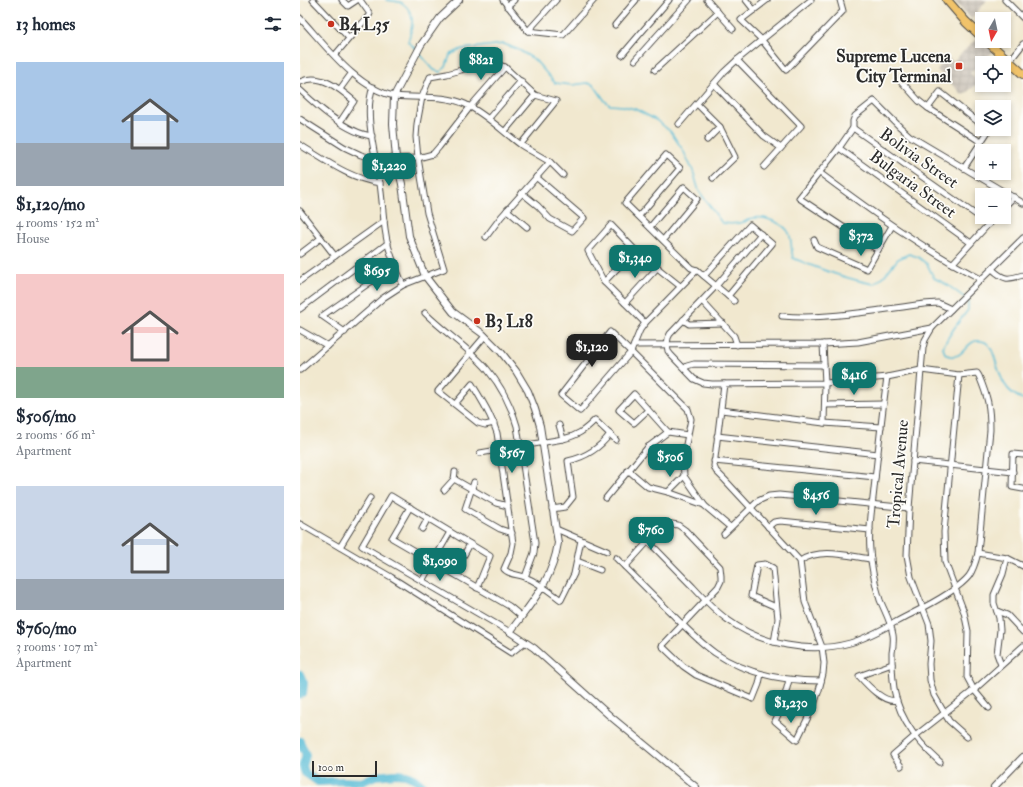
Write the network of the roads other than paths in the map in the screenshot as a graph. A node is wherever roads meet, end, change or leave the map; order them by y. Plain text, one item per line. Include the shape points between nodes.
1 (313, 0) edge
2 (342, 0) edge
3 (357, 0) edge
4 (360, 0) edge
5 (459, 0) edge
6 (503, 0) edge
7 (514, 0) edge
8 (556, 0) edge
9 (594, 0) edge
10 (636, 0) edge
11 (669, 0) edge
12 (689, 0) edge
13 (707, 0) edge
14 (746, 0) edge
15 (767, 0) edge
16 (811, 0) edge
17 (840, 0) edge
18 (947, 0) edge
19 (1004, 0) edge
20 (507, 6) junction
21 (754, 10) junction
22 (718, 12) junction
23 (300, 18) edge
24 (1023, 18) edge
25 (614, 25) dead end
26 (733, 29) dead end
27 (975, 30) edge
28 (528, 31) junction
29 (349, 38) junction
30 (761, 39) junction
31 (1023, 44) edge
32 (994, 48) edge
33 (335, 55) junction
34 (622, 55) dead end
35 (1003, 56) edge
36 (1011, 59) edge
37 (635, 60) dead end
38 (737, 60) junction
39 (1011, 64) edge
40 (505, 67) junction
41 (655, 70) dead end
42 (351, 74) junction
43 (1023, 74) edge
44 (900, 80) dead end
45 (521, 81) junction
46 (300, 82) edge
47 (714, 84) junction
48 (372, 87) junction
49 (340, 89) junction
50 (300, 90) edge
51 (535, 95) junction
52 (394, 96) junction
53 (422, 97) junction
54 (697, 104) junction
55 (470, 107) junction
56 (928, 108) junction
57 (489, 118) junction
58 (300, 119) edge
59 (975, 120) edge
60 (340, 122) junction
61 (679, 124) dead end
62 (720, 127) junction
63 (853, 128) junction
64 (505, 132) junction
65 (372, 136) junction
66 (985, 136) edge
67 (707, 140) dead end
68 (981, 142) junction
69 (521, 144) junction
70 (300, 145) edge
71 (781, 148) junction
72 (839, 148) junction
73 (396, 158) junction
74 (418, 158) junction
75 (375, 159) junction
76 (550, 162) junction
77 (764, 167) dead end
78 (964, 168) junction
79 (820, 174) junction
80 (563, 175) dead end
81 (536, 177) junction
82 (713, 178) dead end
83 (380, 184) junction
84 (522, 193) junction
85 (1014, 197) junction
86 (1011, 200) edge
87 (1023, 203) edge
88 (507, 210) junction
89 (300, 211) edge
90 (975, 214) edge
91 (639, 216) junction
92 (384, 221) junction
93 (989, 224) edge
94 (527, 226) dead end
95 (892, 226) junction
96 (650, 227) junction
97 (761, 234) junction
98 (486, 237) dead end
99 (321, 238) junction
100 (1023, 238) edge
101 (663, 240) junction
102 (814, 240) dead end
103 (388, 243) junction
104 (971, 243) junction
105 (636, 250) junction
106 (878, 250) junction
107 (301, 252) edge
108 (335, 256) junction
109 (952, 264) junction
110 (395, 265) junction
111 (658, 267) junction
112 (992, 269) junction
113 (697, 270) junction
114 (1023, 275) edge
115 (425, 276) junction
116 (704, 276) junction
117 (981, 279) junction
118 (300, 281) edge
119 (604, 282) junction
120 (403, 285) junction
121 (680, 286) junction
122 (716, 286) junction
123 (728, 296) junction
124 (702, 300) junction
125 (734, 301) dead end
126 (625, 303) junction
127 (300, 309) edge
128 (951, 309) junction
129 (425, 313) dead end
130 (782, 316) dead end
131 (683, 320) junction
132 (645, 323) junction
133 (723, 323) junction
134 (932, 328) junction
135 (300, 330) edge
136 (345, 332) junction
137 (485, 336) junction
138 (634, 344) junction
139 (737, 344) junction
140 (823, 344) junction
141 (667, 345) junction
142 (328, 346) junction
143 (631, 352) junction
144 (471, 353) junction
145 (824, 365) junction
146 (301, 367) edge
147 (685, 369) junction
148 (921, 370) junction
149 (959, 375) junction
150 (887, 377) junction
151 (724, 384) junction
152 (825, 384) junction
153 (455, 404) junction
154 (884, 404) junction
155 (825, 405) junction
156 (648, 410) junction
157 (721, 410) junction
158 (824, 422) junction
159 (494, 423) junction
160 (559, 425) dead end
161 (881, 427) junction
162 (668, 432) junction
163 (610, 434) junction
164 (688, 435) junction
165 (717, 436) junction
166 (563, 439) junction
167 (616, 440) dead end
168 (542, 443) junction
169 (520, 446) junction
170 (648, 447) junction
171 (499, 450) junction
172 (480, 453) dead end
173 (878, 454) junction
174 (1023, 455) edge
175 (660, 457) dead end
176 (714, 461) junction
177 (913, 461) junction
178 (951, 465) junction
179 (985, 469) junction
180 (628, 470) junction
181 (455, 472) dead end
182 (1013, 472) junction
183 (684, 476) junction
184 (875, 477) junction
185 (454, 479) junction
186 (474, 482) dead end
187 (1023, 488) edge
188 (472, 489) junction
189 (444, 490) dead end
190 (668, 492) junction
191 (370, 498) dead end
192 (606, 498) dead end
193 (872, 503) junction
194 (508, 506) junction
195 (705, 506) junction
196 (410, 507) junction
197 (751, 508) junction
198 (910, 508) junction
199 (552, 509) junction
200 (428, 518) junction
201 (300, 524) edge
202 (730, 527) junction
203 (768, 527) junction
204 (422, 529) dead end
205 (556, 529) junction
206 (870, 530) junction
207 (450, 532) junction
208 (512, 533) junction
209 (724, 534) dead end
210 (581, 540) junction
211 (648, 541) junction
212 (470, 544) junction
213 (340, 547) junction
214 (607, 551) dead end
215 (978, 553) junction
216 (464, 555) dead end
217 (616, 558) dead end
218 (1007, 558) junction
219 (871, 559) junction
220 (577, 561) junction
221 (800, 561) junction
222 (433, 562) junction
223 (1023, 566) edge
224 (625, 567) junction
225 (600, 570) dead end
226 (525, 577) junction
227 (422, 581) junction
228 (543, 586) junction
229 (956, 587) junction
230 (477, 588) junction
231 (706, 601) junction
232 (776, 607) junction
233 (923, 608) junction
234 (997, 611) junction
235 (521, 616) junction
236 (891, 624) junction
237 (682, 625) junction
238 (510, 632) junction
239 (1023, 632) edge
240 (525, 642) junction
241 (774, 642) junction
242 (1023, 646) edge
243 (822, 647) junction
244 (892, 664) junction
245 (1001, 665) junction
246 (761, 674) junction
247 (790, 680) junction
248 (822, 681) junction
249 (974, 690) junction
250 (897, 700) junction
251 (989, 708) dead end
252 (944, 712) junction
253 (915, 736) junction
254 (967, 737) dead end
255 (1023, 756) edge
256 (940, 762) dead end
257 (901, 766) dead end
258 (696, 787) edge
259 (994, 787) edge

1 - 29 street
2 - 3 street via 348,6
4 - 29 street via 370,14
5 - 52 street via 440,18 421,45
6 - 20 street
7 - 20 street
8 - 28 street
9 - 28 street via 563,35
10 - 25 street
11 - 34 street
12 - 37 street
13 - 22 street
14 - 21 street
15 - 21 street
16 - 30 street
17 - 30 street via 843,11 786,70
18 - 27 main road
19 - 24 street
20 - 28 street
21 - 30 street via 741,20
22 - 26 street
22 - 41 street
23 - 33 street
29 - 33 street
30 - 38 street
31 - 36 street
32 - 35 main road
33 - 42 street
38 - 47 street
38 - 71 street via 801,126
39 - 43 main road
40 - 45 street
40 - 53 street via 484,62 447,74 430,76
40 - 55 street
42 - 48 street
42 - 49 street
44 - 56 street
45 - 51 street
45 - 57 street
46 - 49 street via 311,78
47 - 54 street
47 - 71 street via 764,136
48 - 52 street
48 - 65 street via 369,101
49 - 60 street via 354,101
50 - 60 street
51 - 64 street
51 - 69 street via 556,101
52 - 53 street
52 - 73 street
53 - 55 street via 453,100
53 - 74 street via 417,124
54 - 61 street
54 - 62 street
55 - 57 street
55 - 74 street via 433,154
56 - 59 street via 940,92
56 - 68 street
57 - 64 street
58 - 75 street via 344,147
60 - 65 street via 355,131
62 - 67 street
62 - 82 street via 735,157
63 - 72 street
63 - 78 street via 855,116 874,101 910,136
63 - 90 street, Bolivia Street
64 - 69 street
65 - 75 street
66 - 68 street
68 - 78 street
69 - 76 street
70 - 83 street via 352,176
71 - 77 street
72 - 79 street
72 - 104 street, Bulgaria Street
73 - 74 street
73 - 75 street
73 - 115 street via 409,236
74 - 115 street via 427,213 444,269
75 - 83 street
76 - 80 street
76 - 81 street
78 - 85 street
79 - 95 street
79 - 106 street via 799,198
81 - 84 street
81 - 84 street via 584,218 572,231 550,219
83 - 92 street
84 - 88 street
85 - 86 street
85 - 87 street
88 - 94 street
88 - 98 street
89 - 99 street
91 - 91 street via 625,203 666,155 680,168
91 - 96 street
92 - 103 street
92 - 108 street
93 - 104 street
95 - 106 street
95 - 109 street
96 - 101 street
96 - 101 street via 684,187 697,199
97 - 116 street via 750,225
97 - 122 street
97 - 123 street via 772,244
99 - 107 street
99 - 108 street
100 - 112 street, Tropical Avenue
101 - 113 street via 691,268
102 - 106 street via 817,247 867,269
103 - 110 street
103 - 127 street
104 - 109 street
105 - 111 street
105 - 119 street
105 - 119 street via 611,224 588,250
108 - 118 street
109 - 117 street
110 - 120 street
110 - 136 street via 322,316
111 - 121 street
111 - 126 street
112 - 114 street via 1005,278 1012,279
112 - 117 street, Tropical Avenue
113 - 116 street
113 - 121 street
115 - 120 street
115 - 137 street via 453,312
116 - 122 street
117 - 128 street, Tropical Avenue
119 - 126 street
120 - 136 street via 383,298
121 - 132 street
122 - 123 street
122 - 124 street
123 - 125 street
124 - 131 street
124 - 133 street
126 - 132 street
128 - 130 street via 938,303 832,316
128 - 134 street, Tropical Avenue
129 - 144 street
131 - 133 street via 689,324
131 - 141 street via 670,334
132 - 138 street
133 - 139 street
134 - 140 street via 858,342
134 - 148 street, Tropical Avenue via 925,340
135 - 142 street
136 - 142 street
137 - 144 street
137 - 168 street via 516,371 528,391 535,409
138 - 141 street
138 - 143 street
139 - 140 street
139 - 141 street
140 - 145 street
141 - 147 street via 668,351
142 - 146 street
143 - 143 street via 580,411 561,395 610,332
143 - 164 street via 688,409 691,419
144 - 153 street via 438,391
144 - 169 street via 502,390 512,409
145 - 147 street via 694,364
145 - 152 street
147 - 151 street via 699,382
148 - 149 street
148 - 150 street
148 - 177 street, Tropical Avenue
149 - 178 street
149 - 179 street via 980,376 988,399 990,430
150 - 152 street
150 - 154 street
151 - 152 street
151 - 157 street
152 - 155 street
153 - 159 street via 478,424
153 - 159 street via 472,384
154 - 155 street
154 - 161 street
155 - 158 street
156 - 156 street via 634,394 619,410 634,423
156 - 162 street
157 - 158 street
157 - 165 street
158 - 161 street
159 - 171 street
160 - 166 street
161 - 173 street
162 - 164 street
162 - 170 street
163 - 166 street via 595,420 575,436
163 - 167 street
163 - 199 street via 593,452 568,461 573,497 565,507
164 - 183 street via 683,460
165 - 173 street
165 - 176 street
166 - 168 street
168 - 169 street
168 - 199 street
169 - 171 street
169 - 226 street via 535,543
170 - 175 street
170 - 180 street
171 - 172 street
171 - 194 street
173 - 184 street
174 - 182 street via 1013,454
176 - 184 street
176 - 197 street via 716,471
177 - 178 street
177 - 198 street, Tropical Avenue
178 - 179 street
178 - 229 street via 944,547 945,562
179 - 182 street
179 - 215 street
180 - 190 street via 648,487
180 - 192 street
181 - 185 street
182 - 187 street via 1012,487
183 - 190 street
183 - 195 street
184 - 193 street
185 - 188 street
185 - 189 street
186 - 188 street
188 - 194 street via 496,503
188 - 208 street via 465,509
190 - 195 street
191 - 213 street
193 - 197 street via 779,495 758,501
193 - 198 street
193 - 206 street
194 - 208 street
195 - 202 street
196 - 200 street
196 - 222 street via 392,538
196 - 227 street via 392,496 362,546
197 - 202 street
197 - 203 street
198 - 233 street, Tropical Avenue via 907,555 911,577
199 - 205 street
200 - 204 street
200 - 207 street
201 - 213 street
202 - 209 street
203 - 206 street via 774,522 781,521
203 - 221 street
205 - 210 street
205 - 228 street via 558,543 555,558
206 - 219 street
207 - 212 street
207 - 222 street
208 - 226 street via 513,544 504,569 507,573
210 - 214 street
210 - 220 street
211 - 224 street
211 - 231 street
211 - 231 street via 667,524 685,530 720,567 721,581
212 - 216 street
212 - 230 street via 490,556
213 - 240 street via 511,653
215 - 218 street
215 - 229 street via 970,575
217 - 224 street
218 - 223 street
218 - 234 street via 994,595
219 - 221 street via 818,554
219 - 236 street via 880,601
220 - 225 street
220 - 228 street via 574,574 561,600
221 - 243 street via 804,602
222 - 227 street
222 - 230 street
224 - 237 street
226 - 228 street
227 - 238 street
228 - 235 street
229 - 233 street
229 - 249 street via 968,631 966,677
230 - 235 street
231 - 237 street
231 - 241 street via 728,620 752,634
232 - 232 street via 773,568 765,564 757,565 751,596
232 - 241 street via 778,619
233 - 236 street
233 - 252 street, Tropical Avenue via 929,624 931,641 930,680 934,695
234 - 239 street via 1007,615
234 - 245 street via 1000,630 997,654
235 - 238 street
236 - 243 street via 852,642
236 - 244 street via 894,639
237 - 246 street via 715,653
237 - 246 street via 662,646 683,666 753,699
238 - 240 street
240 - 258 street
241 - 243 street via 798,647
242 - 245 street
243 - 248 street
244 - 250 street
244 - 250 street via 859,676 885,699
245 - 249 street
246 - 247 street
247 - 248 street
247 - 248 street via 782,708 775,721 797,740
249 - 251 street
249 - 252 street
250 - 253 street via 903,718
252 - 253 street
252 - 254 street, Tropical Avenue via 949,721
253 - 256 street
253 - 257 street via 893,756
255 - 259 street

